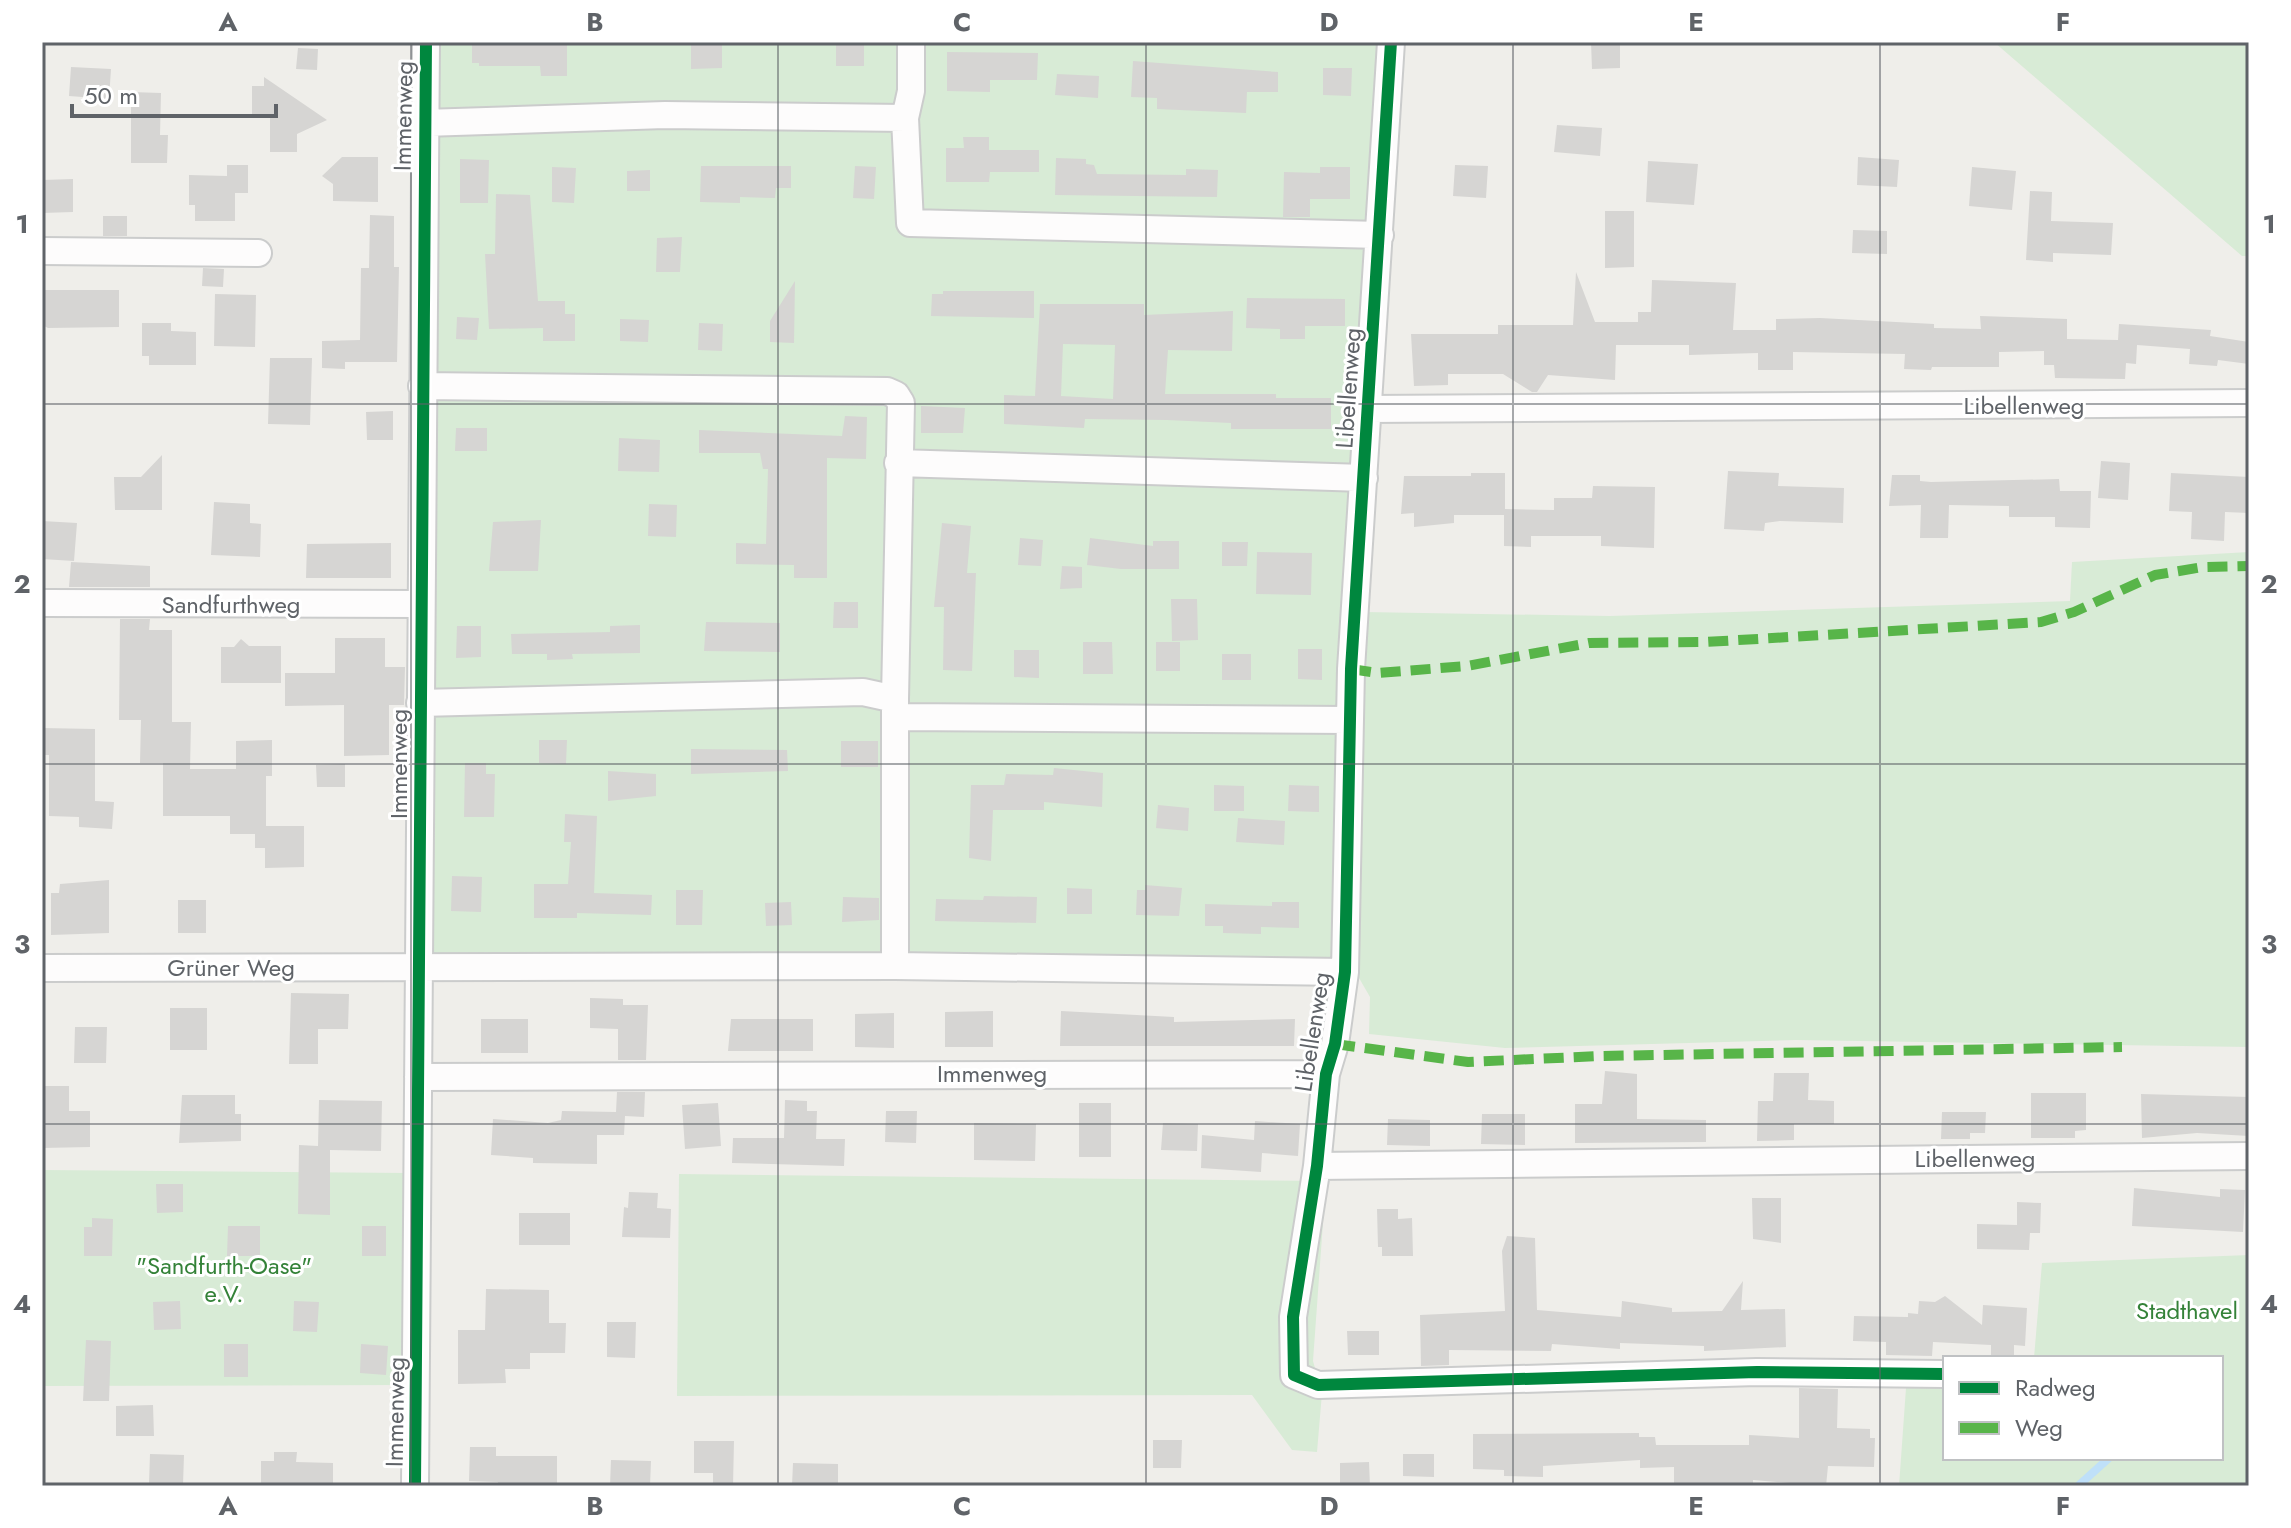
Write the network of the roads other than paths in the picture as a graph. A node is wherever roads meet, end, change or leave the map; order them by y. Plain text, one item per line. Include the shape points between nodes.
1 (426, 42) edge
2 (911, 42) edge
3 (1391, 42) edge
4 (905, 118) junction
5 (424, 123) junction
6 (1380, 235) junction
7 (42, 251) edge
8 (258, 253) dead end
9 (422, 386) junction
10 (2249, 403) edge
11 (1368, 409) junction
12 (898, 463) junction
13 (1364, 478) junction
14 (42, 603) edge
15 (420, 604) junction
16 (420, 703) junction
17 (895, 708) junction
18 (1349, 720) junction
19 (895, 966) junction
20 (419, 967) junction
21 (42, 968) edge
22 (1345, 972) junction
23 (1326, 1074) junction
24 (418, 1077) junction
25 (2249, 1156) edge
26 (1317, 1166) junction
27 (1943, 1374) edge
28 (415, 1486) edge

1 - 5 street, Immenweg
2 - 4 street
3 - 6 street, Libellenweg
4 - 5 street, Immenweg via 665,115
4 - 6 street via 908,215 910,223 922,226
5 - 9 street, Immenweg
6 - 11 street, Libellenweg
7 - 8 street
9 - 12 street via 887,391 901,403
9 - 15 street, Immenweg
10 - 11 street, Libellenweg
11 - 13 street, Libellenweg
12 - 13 street, Libellenweg
12 - 17 street
13 - 18 street, Libellenweg
14 - 15 street, Sandfurthweg
15 - 16 street, Immenweg
16 - 17 street, Immenweg via 863,692
16 - 20 street, Immenweg
17 - 18 street
17 - 19 street
18 - 22 street, Libellenweg
19 - 20 street
19 - 22 street, Libellenweg
20 - 21 street, Grüner Weg
20 - 24 street, Immenweg
22 - 23 street, Libellenweg
23 - 24 street, Immenweg
23 - 26 street, Libellenweg
24 - 28 street, Immenweg
25 - 26 street, Libellenweg
26 - 27 street, Libellenweg via 1293,1332 1294,1375 1318,1385 1757,1372

